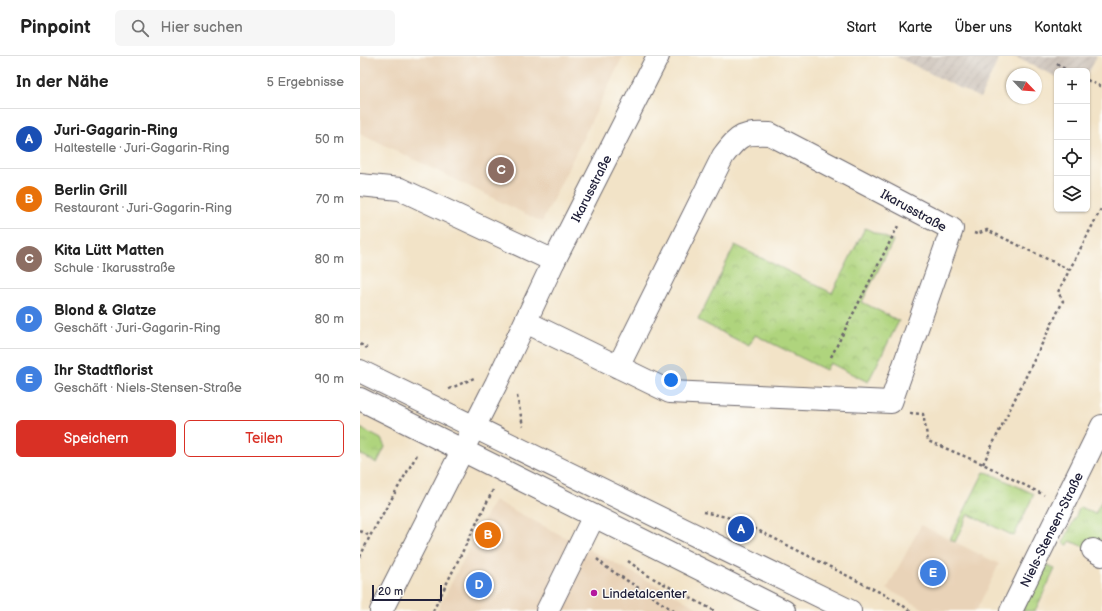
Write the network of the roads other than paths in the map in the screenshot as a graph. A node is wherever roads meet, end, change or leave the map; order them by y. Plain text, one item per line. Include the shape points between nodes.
1 (658, 56) edge
2 (360, 185) edge
3 (554, 261) junction
4 (526, 322) junction
5 (618, 367) junction
6 (360, 371) edge
7 (360, 399) edge
8 (1102, 426) edge
9 (474, 427) junction
10 (462, 450) junction
11 (594, 516) junction
12 (381, 611) edge
13 (547, 611) edge
14 (784, 611) edge
15 (850, 611) edge
16 (1011, 611) edge

1 - 3 street, Ikarusstraße
2 - 3 street via 400,189
3 - 4 street, Ikarusstraße
4 - 5 street
4 - 9 street, Ikarusstraße
5 - 5 street, Ikarusstraße via 723,156 736,140 751,133 770,134 952,229 891,402 670,392
6 - 9 street
7 - 10 street
8 - 16 street, Niels-Stensen-Straße
9 - 10 street, Ikarusstraße
9 - 15 street
10 - 11 street
10 - 12 street, Ikarusstraße
11 - 13 street
11 - 14 street

